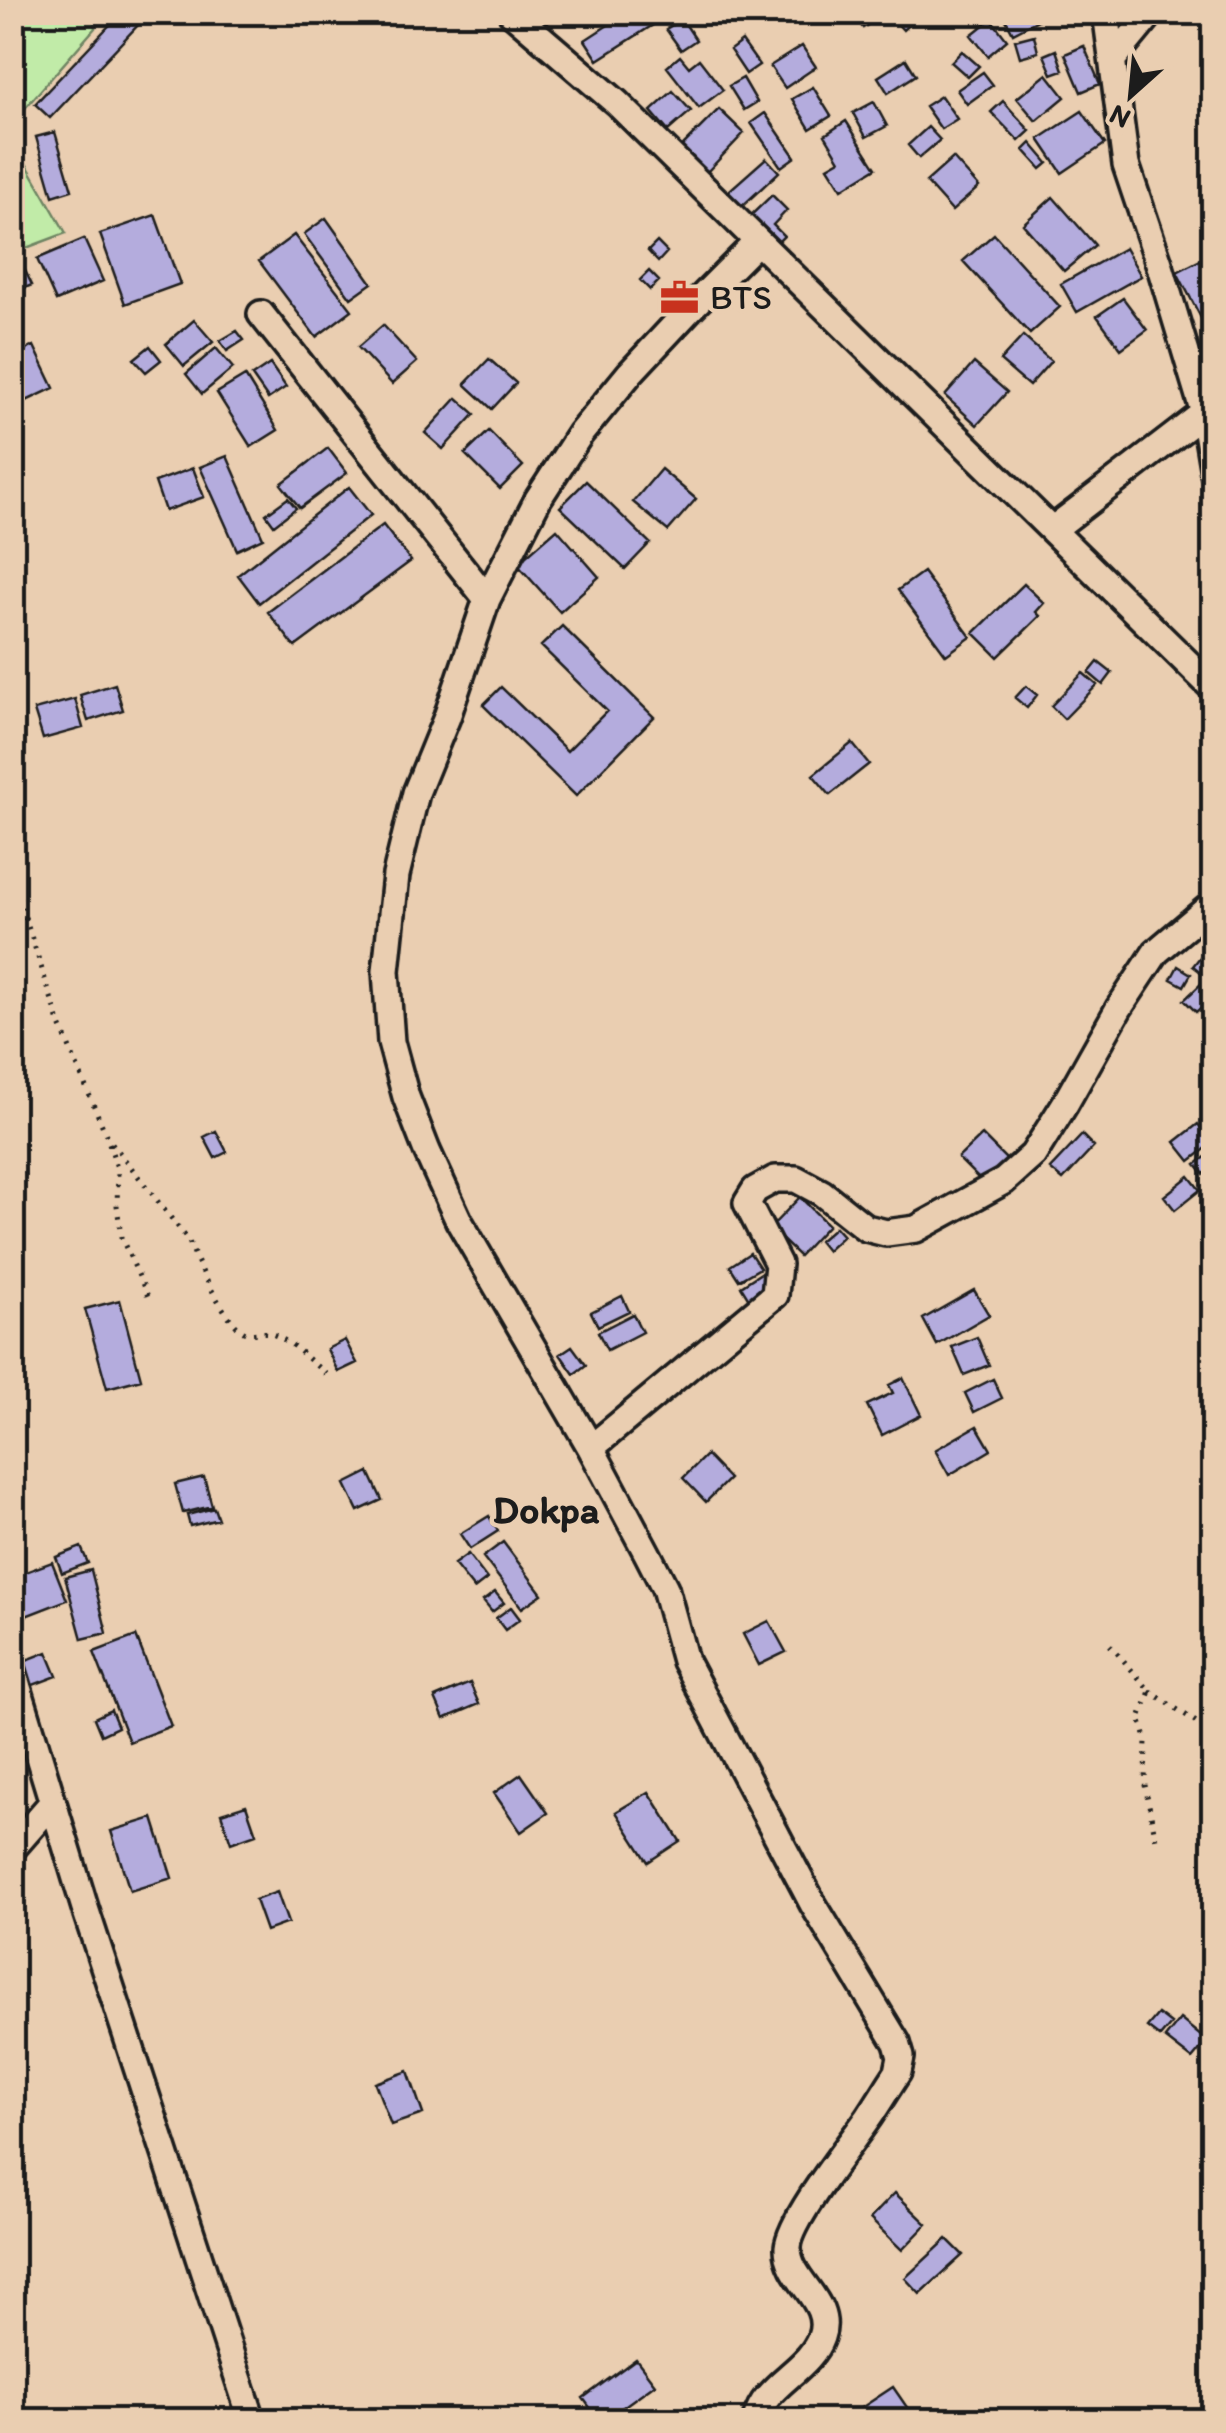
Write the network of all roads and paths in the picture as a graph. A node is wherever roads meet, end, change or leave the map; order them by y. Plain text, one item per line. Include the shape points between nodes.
1 (511, 12) edge
2 (1106, 12) edge
3 (1152, 12) edge
4 (1114, 58) junction
5 (757, 242) junction
6 (261, 314) dead end
7 (1204, 412) junction
8 (1214, 473) edge
9 (1052, 530) junction
10 (486, 599) junction
11 (1214, 689) edge
12 (12, 877) edge
13 (1214, 903) edge
14 (107, 1137) junction
15 (152, 1303) dead end
16 (326, 1374) dead end
17 (591, 1448) junction
18 (1110, 1645) dead end
19 (12, 1668) edge
20 (1150, 1691) junction
21 (1214, 1734) edge
22 (53, 1802) junction
23 (1156, 1840) dead end
24 (12, 1849) edge
25 (252, 2420) edge
26 (756, 2420) edge

1 - 5 street via 617,104
2 - 4 street
3 - 4 street
4 - 7 street via 1126,165
5 - 9 street
5 - 10 street via 580,434
6 - 10 street
7 - 8 street
7 - 9 street
9 - 11 street
10 - 17 street via 416,793 396,875 386,971 391,1042 406,1097 459,1221
12 - 14 path via 60,1025
13 - 17 street via 1156,952 1032,1155 1004,1182 916,1229 886,1234 866,1228 796,1179 755,1190 748,1202 778,1264 775,1296
14 - 15 path via 118,1171 120,1237
14 - 16 path via 189,1241 240,1330 270,1333
17 - 26 street via 665,1588 685,1661 901,2057 898,2072 793,2230 792,2266 824,2326 813,2351 769,2396
18 - 20 path
19 - 22 street
20 - 21 path
20 - 23 path via 1140,1718
22 - 24 street
22 - 25 street

